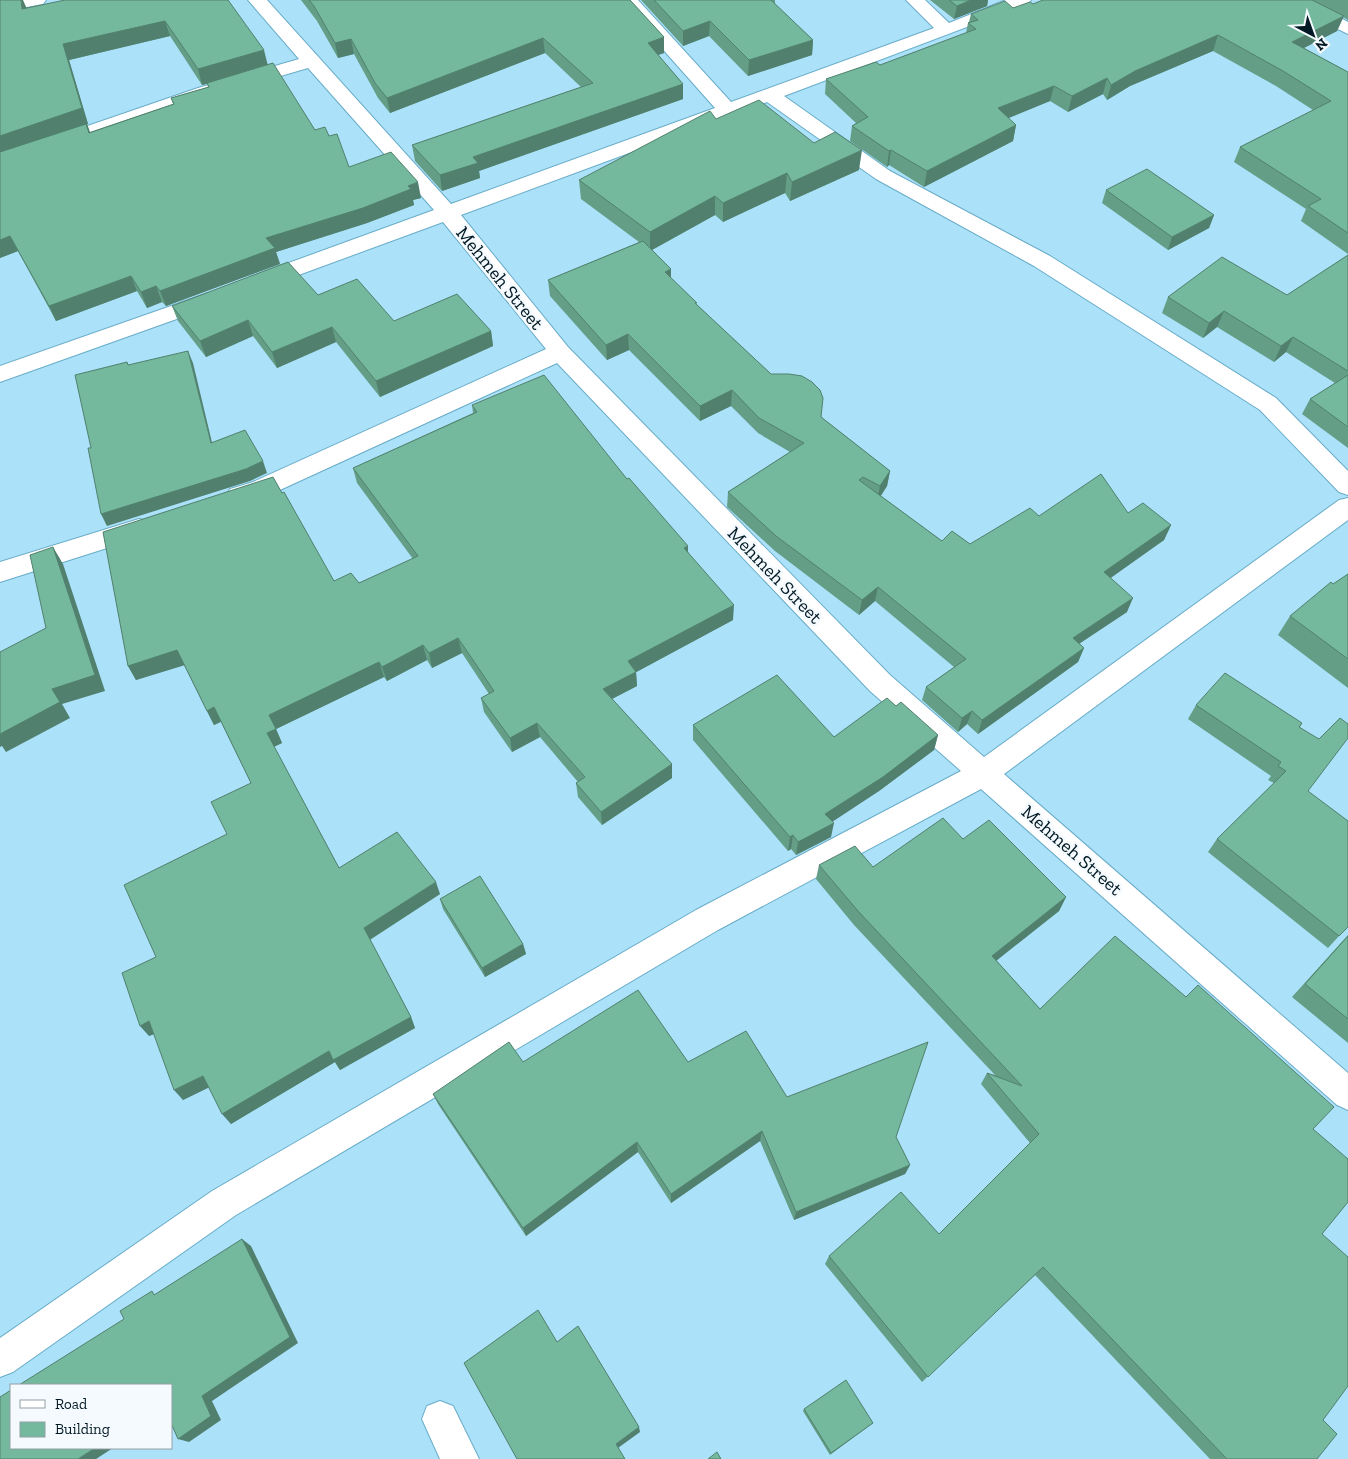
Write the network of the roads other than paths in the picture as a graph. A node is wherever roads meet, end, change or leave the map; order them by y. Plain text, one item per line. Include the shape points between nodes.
1 (36, 0) edge
2 (257, 0) edge
3 (628, 0) edge
4 (915, 0) edge
5 (1022, 0) edge
6 (1293, 0) edge
7 (0, 7) edge
8 (1348, 29) edge
9 (946, 30) junction
10 (312, 61) junction
11 (768, 94) junction
12 (728, 110) junction
13 (0, 163) edge
14 (446, 211) junction
15 (560, 352) junction
16 (0, 374) edge
17 (1348, 486) edge
18 (214, 504) edge
19 (1348, 507) edge
20 (158, 522) edge
21 (0, 572) edge
22 (984, 773) junction
23 (1348, 1094) edge
24 (0, 1359) edge
25 (440, 1419) dead end
26 (460, 1459) edge

1 - 7 street
2 - 10 street, Mehmeh Street
3 - 12 street
4 - 9 street
5 - 9 street
6 - 8 street
9 - 11 street
10 - 13 street via 205,92
10 - 14 street, Mehmeh Street
11 - 12 street
11 - 17 street via 883,175 1042,261 1268,404
12 - 14 street
14 - 15 street, Mehmeh Street
14 - 16 street
15 - 18 street via 260,489
15 - 22 street, Mehmeh Street via 880,683
19 - 22 street
20 - 21 street
22 - 23 street, Mehmeh Street
22 - 24 street via 707,920 224,1204
25 - 26 street

